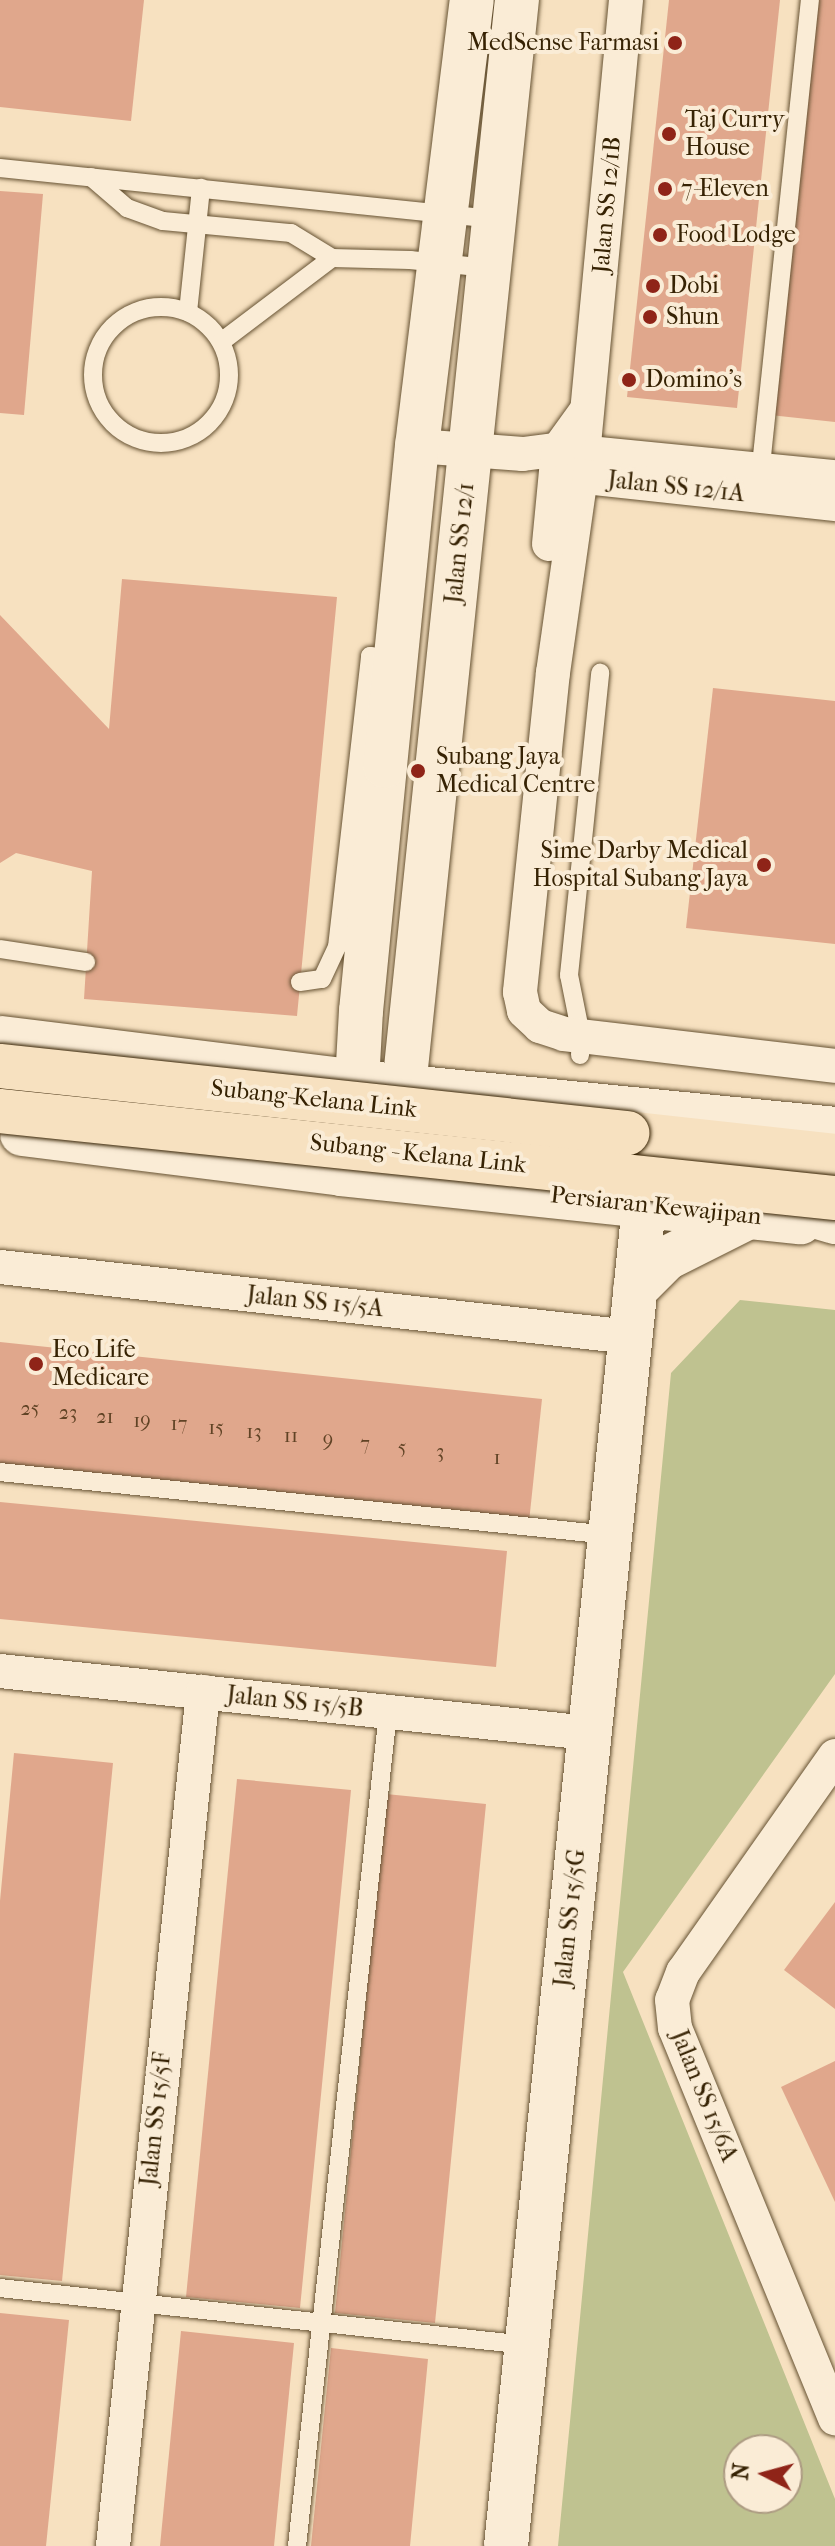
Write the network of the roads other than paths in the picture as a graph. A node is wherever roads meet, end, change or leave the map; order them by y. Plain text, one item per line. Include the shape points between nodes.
1 (472, 0) edge
2 (517, 0) edge
3 (626, 0) edge
4 (810, 0) edge
5 (0, 168) edge
6 (91, 177) junction
7 (201, 188) junction
8 (446, 214) junction
9 (494, 219) junction
10 (197, 225) junction
11 (332, 258) junction
12 (440, 262) junction
13 (488, 268) junction
14 (188, 312) junction
15 (221, 342) junction
16 (417, 446) junction
17 (470, 450) junction
18 (570, 463) junction
19 (835, 477) edge
20 (759, 483) junction
21 (835, 504) edge
22 (396, 659) junction
23 (600, 673) dead end
24 (0, 949) edge
25 (86, 962) dead end
26 (415, 981) junction
27 (300, 982) dead end
28 (0, 1038) edge
29 (581, 1045) junction
30 (0, 1066) edge
31 (835, 1066) edge
32 (357, 1082) junction
33 (835, 1085) edge
34 (404, 1087) junction
35 (490, 1094) junction
36 (0, 1111) edge
37 (0, 1132) edge
38 (835, 1132) edge
39 (627, 1133) junction
40 (835, 1156) edge
41 (359, 1166) junction
42 (835, 1198) edge
43 (644, 1205) junction
44 (751, 1216) junction
45 (835, 1224) edge
46 (0, 1267) edge
47 (635, 1290) junction
48 (630, 1337) junction
49 (0, 1472) edge
50 (610, 1535) junction
51 (0, 1673) edge
52 (203, 1692) junction
53 (388, 1712) junction
54 (589, 1733) junction
55 (835, 1756) edge
56 (0, 2288) edge
57 (137, 2302) junction
58 (320, 2322) junction
59 (526, 2345) junction
60 (835, 2419) edge
61 (113, 2546) edge
62 (297, 2546) edge
63 (506, 2546) edge

1 - 8 street
2 - 9 street, Jalan SS 12/1
3 - 18 street, Jalan SS 12/1B via 588,409
4 - 20 lane
5 - 6 lane
6 - 7 lane
6 - 10 lane via 127,208 163,221
7 - 8 lane
7 - 10 lane
8 - 9 lane
8 - 12 street
9 - 13 street, Jalan SS 12/1
10 - 11 lane via 291,233
10 - 14 lane
11 - 12 lane
11 - 15 lane
12 - 13 lane
12 - 16 street
13 - 17 street, Jalan SS 12/1
14 - 15 lane
14 - 15 lane via 166,306 143,308 106,334 95,355 92,378 97,401 110,420 127,435 148,443 170,443 200,431 222,406 229,385
16 - 17 street, Jalan SS 12/1A
16 - 22 street
17 - 18 street, Jalan SS 12/1A
17 - 26 street, Jalan SS 12/1
18 - 20 street, Jalan SS 12/1A
18 - 29 street via 499,1002 513,1034 539,1048
19 - 20 street, Jalan SS 12/1A
20 - 21 street, Jalan SS 12/1A
22 - 27 lane via 370,656 337,947 322,979
22 - 32 street
23 - 29 lane via 569,975
24 - 25 lane
26 - 34 street, Jalan SS 12/1
26 - 35 street via 423,1027 438,1058 461,1080
28 - 32 street
29 - 31 street
29 - 33 street
30 - 39 main road, Subang-Kelana Link, bridge
32 - 34 street
32 - 41 street via 363,1154
34 - 35 street
34 - 41 street, Jalan SS 12/1 via 397,1133 386,1153
35 - 38 street
36 - 42 main road, Subang - Kelana Link, bridge
37 - 41 street, Persiaran Kewajipan
38 - 39 main road via 765,1128
39 - 40 main road
41 - 43 street, Persiaran Kewajipan
41 - 45 street via 394,1164 779,1204
43 - 44 street, Persiaran Kewajipan
43 - 47 street, Jalan SS 15/5G
44 - 45 street, Persiaran Kewajipan
44 - 47 street via 667,1258
46 - 48 street, Jalan SS 15/5A
47 - 48 street, Jalan SS 15/5G
48 - 50 street, Jalan SS 15/5G
49 - 50 lane
50 - 54 street, Jalan SS 15/5G
51 - 52 street, Jalan SS 15/5B
52 - 53 street, Jalan SS 15/5B
52 - 57 street, Jalan SS 15/5F
53 - 54 street, Jalan SS 15/5B
53 - 58 lane
54 - 59 street, Jalan SS 15/5G
55 - 60 street, Jalan SS 15/6A via 683,1972 672,2000 675,2028
56 - 57 lane
57 - 58 lane
57 - 61 street, Jalan SS 15/5F
58 - 59 lane
58 - 62 lane
59 - 63 street, Jalan SS 15/5G

